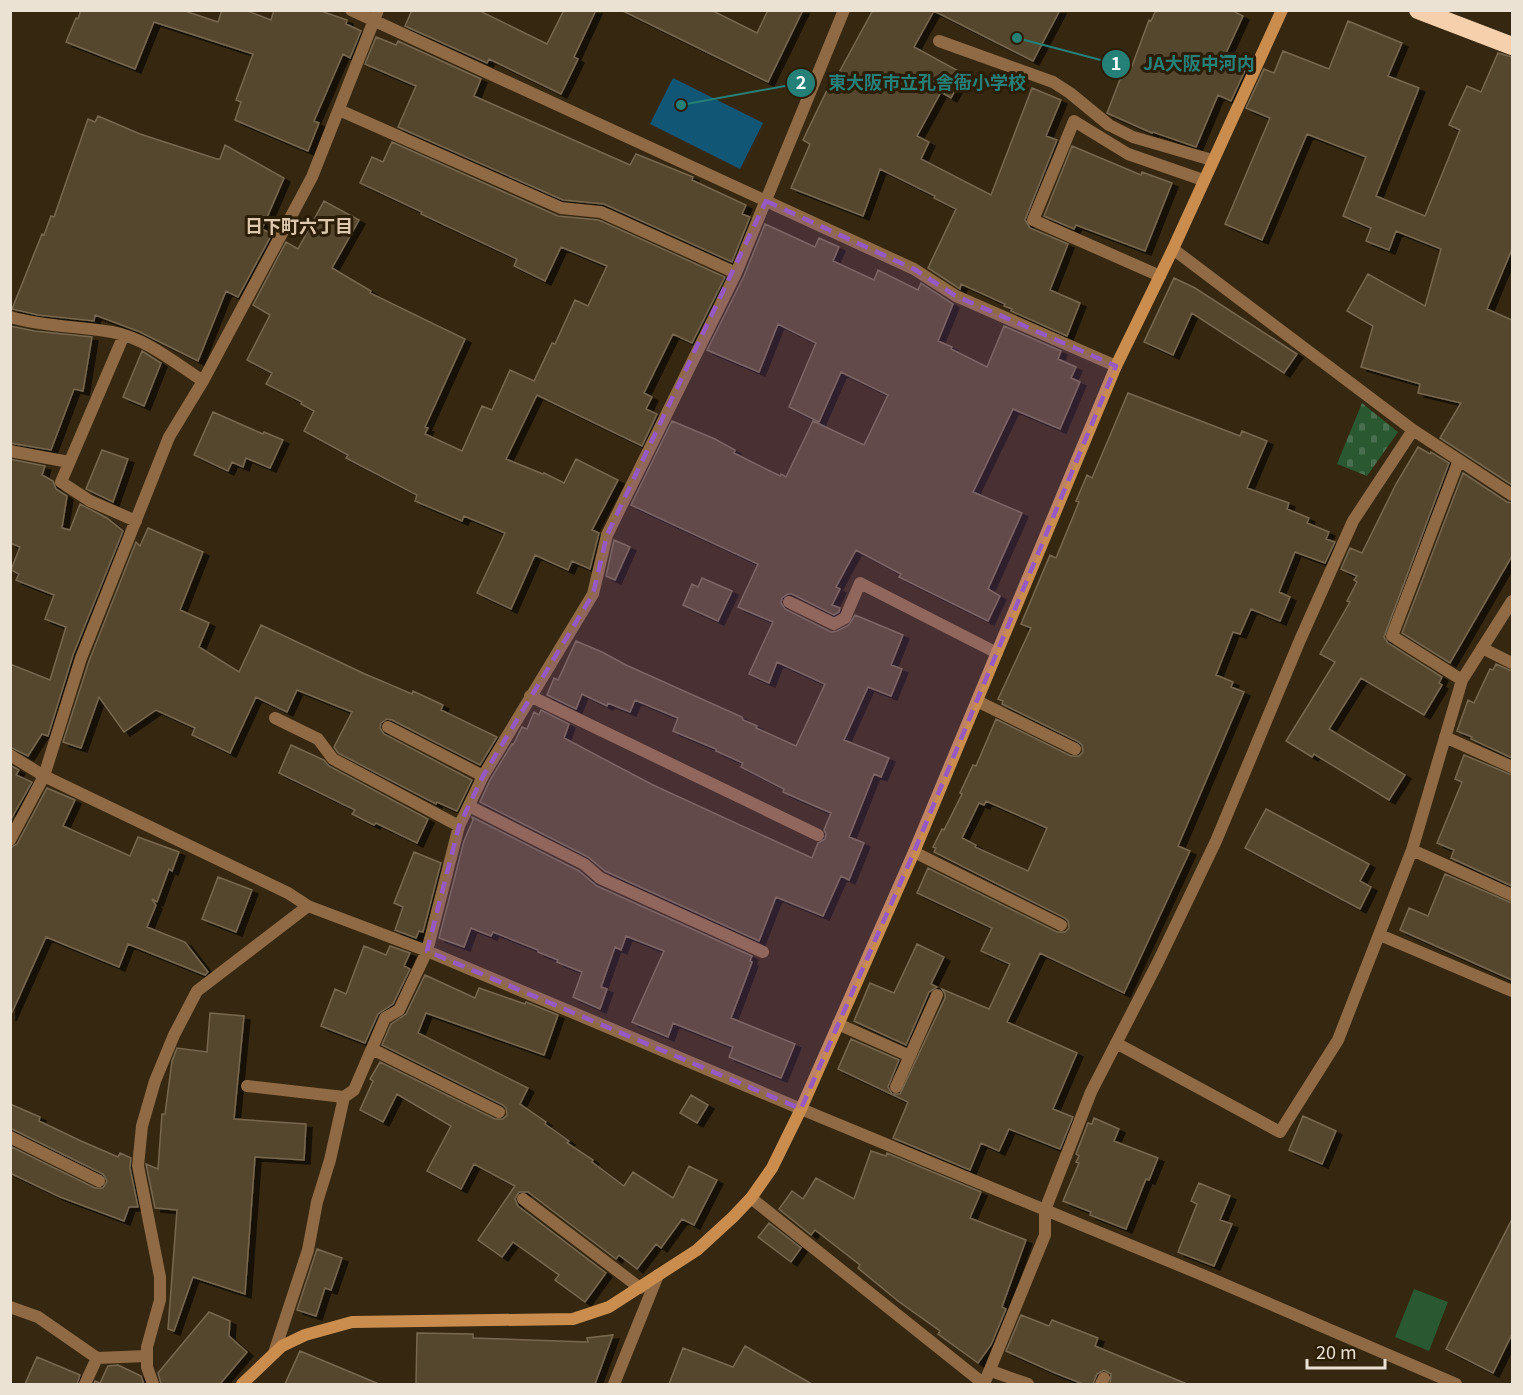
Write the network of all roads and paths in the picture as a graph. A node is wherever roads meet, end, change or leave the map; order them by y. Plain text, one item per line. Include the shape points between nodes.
1 (351, 10) edge
2 (844, 10) edge
3 (1281, 10) edge
4 (1418, 10) edge
5 (375, 15) edge
6 (939, 41) dead end
7 (1512, 46) edge
8 (339, 110) junction
9 (1212, 160) junction
10 (1203, 180) junction
11 (766, 201) junction
12 (1173, 249) junction
13 (736, 273) junction
14 (1160, 276) junction
15 (10, 316) edge
16 (124, 335) junction
17 (1116, 366) junction
18 (202, 381) junction
19 (1413, 430) junction
20 (10, 451) edge
21 (1459, 460) junction
22 (69, 462) junction
23 (1512, 495) edge
24 (136, 521) junction
25 (1512, 601) edge
26 (789, 602) dead end
27 (1482, 648) junction
28 (997, 653) junction
29 (1512, 663) edge
30 (1462, 680) junction
31 (530, 696) junction
32 (977, 700) junction
33 (275, 718) dead end
34 (388, 727) dead end
35 (1444, 737) junction
36 (1075, 748) dead end
37 (10, 754) edge
38 (1512, 767) edge
39 (44, 776) junction
40 (483, 776) junction
41 (469, 806) junction
42 (459, 826) junction
43 (818, 836) dead end
44 (10, 840) edge
45 (1412, 850) junction
46 (915, 852) junction
47 (1512, 895) edge
48 (308, 906) junction
49 (1061, 925) dead end
50 (1380, 935) junction
51 (427, 951) junction
52 (763, 952) dead end
53 (1512, 991) edge
54 (937, 995) dead end
55 (838, 1024) junction
56 (1116, 1043) junction
57 (372, 1049) junction
58 (910, 1056) junction
59 (247, 1086) dead end
60 (896, 1087) dead end
61 (344, 1097) junction
62 (801, 1109) junction
63 (499, 1112) dead end
64 (10, 1137) edge
65 (99, 1181) dead end
66 (750, 1198) junction
67 (523, 1199) dead end
68 (1045, 1210) junction
69 (658, 1275) junction
70 (640, 1288) junction
71 (10, 1307) edge
72 (274, 1353) junction
73 (147, 1356) junction
74 (97, 1358) junction
75 (991, 1371) junction
76 (85, 1384) edge
77 (153, 1384) edge
78 (242, 1384) edge
79 (614, 1384) edge
80 (984, 1384) edge
81 (1028, 1384) edge
82 (1456, 1384) edge

1 - 5 street
2 - 11 street
3 - 9 street
4 - 7 highway
5 - 8 street
5 - 11 street
6 - 9 street via 1053,82 1133,138
8 - 13 street via 561,208 600,212
8 - 18 street via 312,177
9 - 10 street
10 - 12 street
10 - 14 street via 1128,154 1074,121 1033,220
11 - 13 street
11 - 17 street via 914,269 956,296
12 - 14 street
12 - 19 street
13 - 31 street via 607,535 593,594
14 - 17 street
15 - 16 street via 35,324
16 - 18 street via 140,340
16 - 22 street
17 - 28 street
18 - 24 street via 169,437
19 - 21 street
19 - 56 street via 1353,521 1216,841
20 - 22 street
21 - 23 street
21 - 30 street via 1392,636
22 - 24 street via 61,482 90,501
24 - 39 street via 81,658
25 - 27 street
26 - 28 street via 834,624 845,618 860,583
27 - 29 street
27 - 30 street
28 - 32 street
30 - 35 street
31 - 40 street
31 - 43 street
32 - 36 street
32 - 46 street
33 - 42 street via 318,739 333,759
34 - 40 street
35 - 38 street
35 - 45 street
37 - 39 street
39 - 44 street
39 - 48 street
40 - 41 street
41 - 42 street
41 - 52 street via 584,864 600,878
42 - 51 street
45 - 47 street
45 - 50 street
46 - 49 street
46 - 55 street
48 - 51 street
48 - 73 street via 197,991 155,1081 142,1126 138,1166 160,1277 160,1300
50 - 53 street
50 - 56 street via 1338,1040 1280,1132
51 - 57 street via 399,1010 385,1018
51 - 62 street
54 - 58 street
55 - 58 street
55 - 62 street
56 - 68 street via 1091,1092
57 - 61 street via 354,1090
57 - 63 street
58 - 60 street
59 - 61 street
61 - 72 street via 308,1250
62 - 66 street via 772,1168
62 - 68 street
64 - 65 street
66 - 69 street via 696,1250
66 - 80 street
67 - 70 street
68 - 75 street via 1045,1235
68 - 82 street
69 - 70 street
69 - 79 street
70 - 72 street via 609,1307 573,1319 352,1323 306,1335
71 - 74 street via 38,1317
72 - 78 street
73 - 74 street
73 - 77 street
74 - 76 street
75 - 80 street
75 - 81 street

